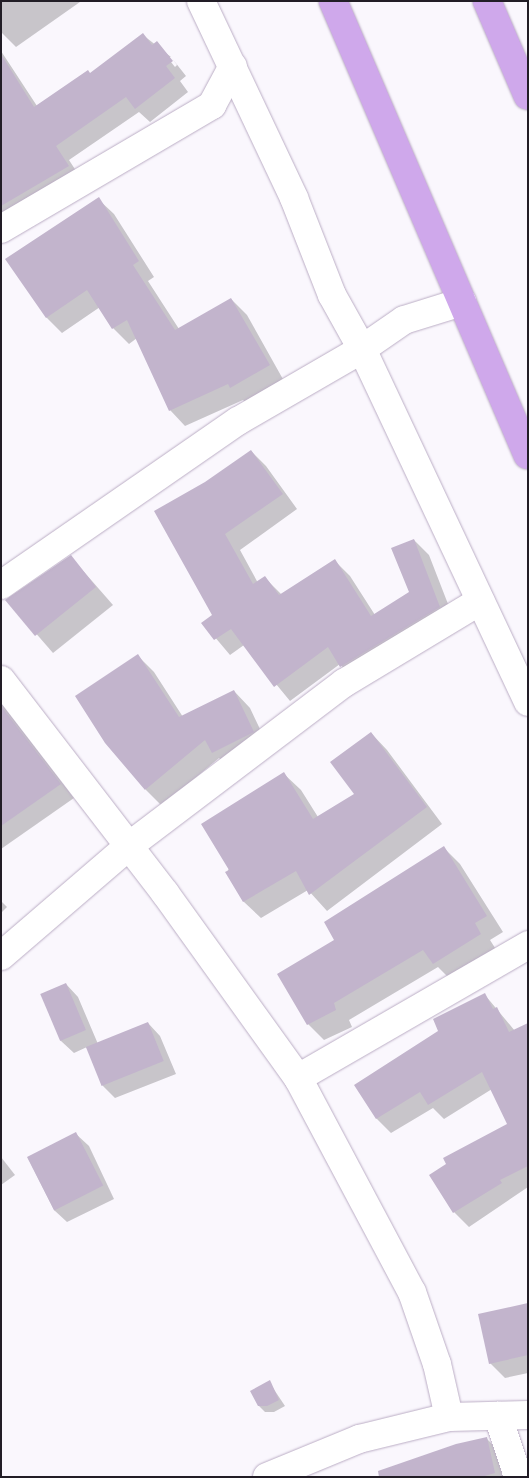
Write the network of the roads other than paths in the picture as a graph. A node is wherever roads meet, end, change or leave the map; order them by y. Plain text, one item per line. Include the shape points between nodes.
1 (201, 1) edge
2 (333, 1) edge
3 (487, 1) edge
4 (233, 66) junction
5 (528, 96) edge
6 (212, 105) junction
7 (255, 114) junction
8 (1, 229) edge
9 (462, 302) junction
10 (362, 349) junction
11 (528, 454) edge
12 (1, 585) edge
13 (480, 601) junction
14 (1, 680) edge
15 (528, 702) edge
16 (129, 846) junction
17 (528, 945) edge
18 (1, 956) edge
19 (298, 1078) junction
20 (528, 1415) edge
21 (498, 1416) junction
22 (449, 1417) junction
23 (267, 1477) edge
24 (518, 1477) edge

1 - 4 street
2 - 9 highway
3 - 5 highway
4 - 6 street
4 - 7 street
6 - 7 street
6 - 8 street
7 - 10 street via 294,198 332,295
9 - 10 street via 404,320
9 - 11 highway
10 - 12 street via 238,421
10 - 13 street
13 - 15 street
13 - 16 street via 344,683
14 - 16 street
16 - 18 street
16 - 19 street
17 - 19 street
19 - 22 street via 412,1292 437,1364
20 - 21 street
21 - 22 street
21 - 24 street
22 - 23 street via 359,1439

